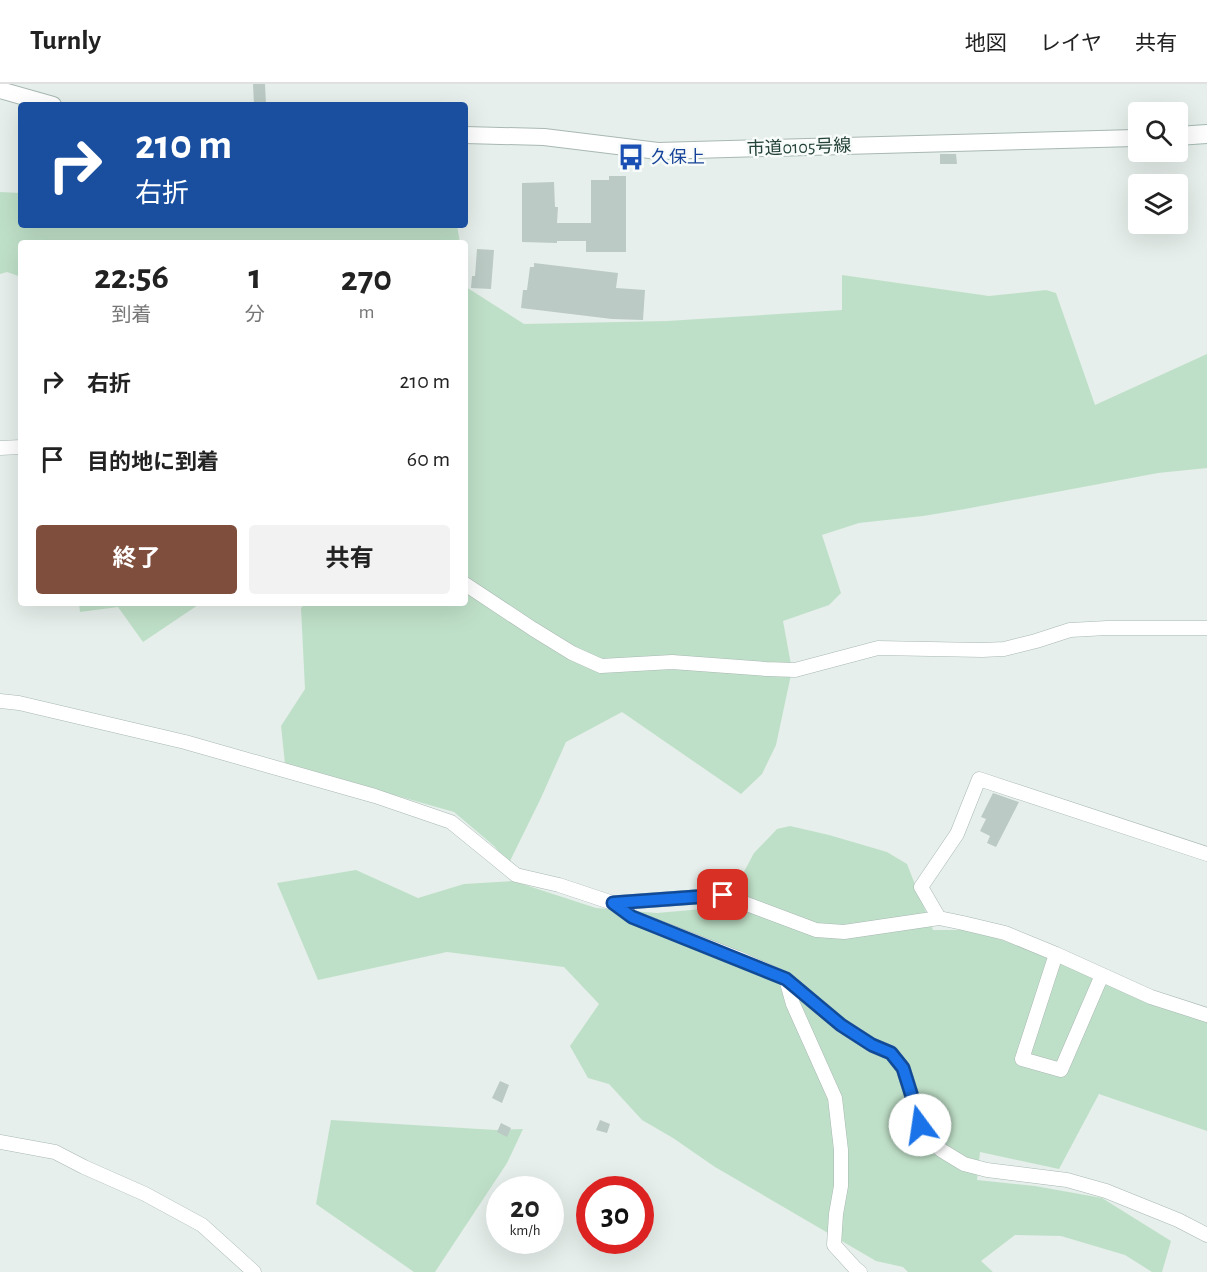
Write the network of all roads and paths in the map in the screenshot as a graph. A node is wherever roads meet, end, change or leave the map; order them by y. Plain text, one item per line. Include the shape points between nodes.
1 (0, 90) edge
2 (42, 102) edge
3 (1207, 134) edge
4 (468, 135) edge
5 (1188, 135) edge
6 (1128, 138) edge
7 (18, 447) edge
8 (0, 448) edge
9 (468, 586) edge
10 (1207, 628) edge
11 (0, 701) edge
12 (1207, 854) edge
13 (613, 903) junction
14 (939, 918) junction
15 (1056, 954) junction
16 (1102, 975) junction
17 (786, 979) junction
18 (1207, 1015) edge
19 (0, 1142) edge
20 (1207, 1235) edge
21 (254, 1272) edge
22 (860, 1272) edge

1 - 2 street
3 - 5 main road
4 - 6 street, 市道0105号線 via 544,137 658,151
7 - 8 street
9 - 10 street via 572,654 601,666 672,662 795,670 878,648 993,650 1070,630
11 - 13 street via 185,742 386,800 451,822 516,874
12 - 14 street via 979,779 957,834 921,886
13 - 14 street via 723,895 816,930 844,932
13 - 17 street via 632,917
14 - 15 street via 1005,933
15 - 16 street
15 - 16 street via 1022,1059 1060,1070
16 - 18 street via 1151,997
17 - 20 street via 841,1025 891,1053 903,1068 920,1125 941,1150 964,1164 1067,1180 1106,1191
17 - 22 street via 793,1004 835,1098 841,1186 834,1245
19 - 21 street via 55,1152 145,1194 202,1225

